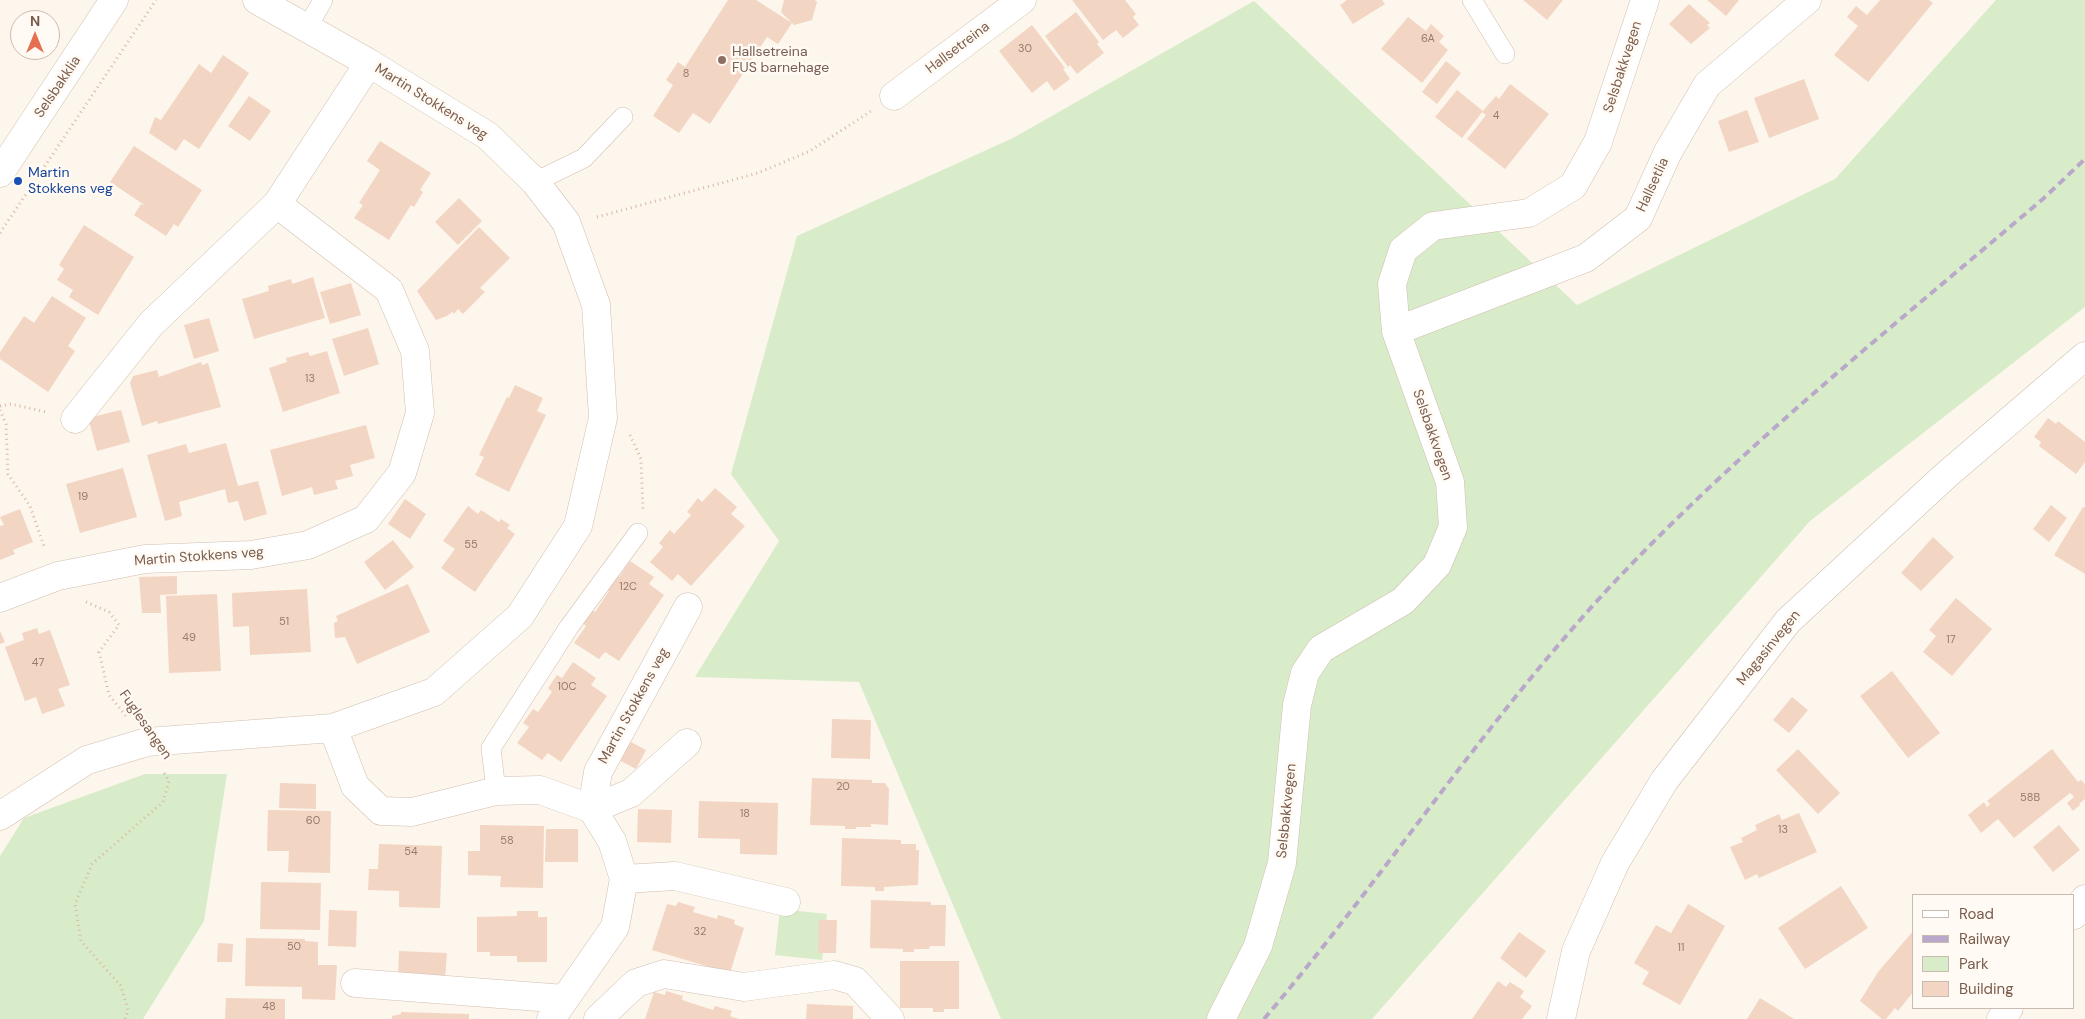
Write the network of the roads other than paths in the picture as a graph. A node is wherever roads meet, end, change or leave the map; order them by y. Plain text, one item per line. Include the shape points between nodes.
1 (114, 0) edge
2 (257, 0) edge
3 (323, 0) edge
4 (1022, 0) edge
5 (1472, 0) edge
6 (1645, 0) edge
7 (1807, 0) edge
8 (307, 28) junction
9 (1504, 54) dead end
10 (369, 63) junction
11 (894, 96) road end
12 (623, 117) dead end
13 (0, 173) edge
14 (535, 182) junction
15 (278, 204) junction
16 (1396, 331) junction
17 (2085, 356) edge
18 (75, 419) road end
19 (638, 533) road end
20 (0, 598) edge
21 (688, 607) dead end
22 (333, 728) junction
23 (687, 743) dead end
24 (496, 791) junction
25 (592, 808) junction
26 (0, 816) edge
27 (624, 879) junction
28 (2085, 898) edge
29 (786, 902) dead end
30 (2075, 913) edge
31 (355, 982) dead end
32 (558, 1009) edge
33 (598, 1019) edge
34 (890, 1019) edge
35 (1221, 1019) edge
36 (1561, 1019) edge

1 - 13 street, Selsbakklia
2 - 8 street, Martin Stokkens veg
3 - 8 lane
4 - 11 street, Hallsetreina
5 - 9 lane
6 - 16 street, Selsbakkvegen via 1598,142 1573,186 1529,213 1433,226 1402,250 1392,284
7 - 16 street, Hallsetlia via 1707,85 1668,152 1638,218 1586,258
8 - 10 street, Martin Stokkens veg
10 - 14 street, Martin Stokkens veg via 488,136
10 - 15 street, Martin Stokkens veg
12 - 14 lane via 584,158
14 - 22 street, Martin Stokkens veg via 566,222 596,305 603,418 578,526 520,616 434,692
15 - 18 street, Martin Stokkens veg via 151,324
15 - 20 street, Martin Stokkens veg via 389,290 415,350 420,413 402,473 366,519 308,545 251,555 145,559 58,576
16 - 35 street, Selsbakkvegen via 1450,482 1453,527 1438,565 1403,601 1321,650 1305,673 1297,705 1282,863 1258,946
17 - 36 street, Magasinvegen via 1944,477 1788,621 1664,781 1615,863 1576,950
19 - 24 lane via 569,627 491,748
21 - 25 street, Martin Stokkens veg via 598,772
22 - 24 street via 355,786 381,811 412,812
22 - 26 street, Martin Stokkens veg via 146,742 87,760
23 - 25 street via 631,793
24 - 25 street via 540,790
25 - 27 street via 612,840
27 - 29 street via 675,876
27 - 32 street via 615,927
28 - 30 street
31 - 32 street
33 - 34 street via 636,983 664,974 744,987 834,974 855,982

